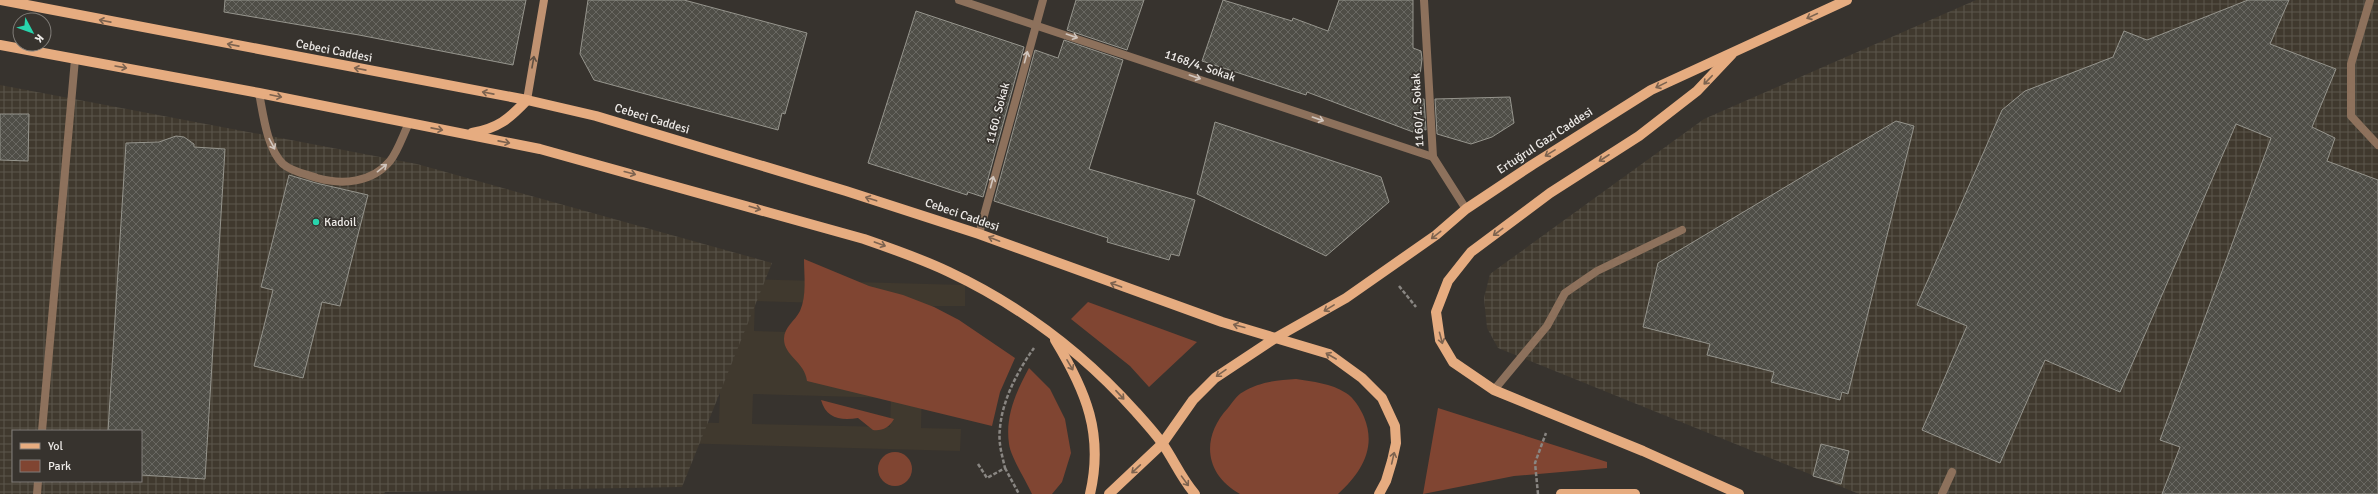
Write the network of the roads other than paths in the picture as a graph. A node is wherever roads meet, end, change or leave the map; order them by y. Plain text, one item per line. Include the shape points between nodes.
1 (1, 0) edge
2 (544, 0) edge
3 (960, 0) edge
4 (1043, 0) edge
5 (1424, 0) edge
6 (1847, 0) edge
7 (2370, 0) edge
8 (1035, 24) junction
9 (0, 45) edge
10 (1735, 52) junction
11 (75, 58) junction
12 (259, 93) junction
13 (527, 100) junction
14 (409, 123) junction
15 (466, 134) junction
16 (2378, 145) edge
17 (1433, 157) junction
18 (1466, 209) junction
19 (1682, 230) dead end
20 (979, 234) junction
21 (1049, 332) junction
22 (1277, 337) junction
23 (1494, 390) junction
24 (42, 430) edge
25 (1162, 444) junction
26 (1952, 472) dead end
27 (38, 482) edge
28 (1618, 493) edge
29 (37, 494) edge
30 (1090, 494) edge
31 (1109, 494) edge
32 (1195, 494) edge
33 (1379, 494) edge
34 (1561, 494) edge
35 (1635, 494) edge
36 (1739, 494) edge
37 (1942, 494) edge

13 -> 1 main road, Cebeci Caddesi
13 -> 2 main road
3 - 8 street, 1168/4. Sokak
4 - 8 street, 1160. Sokak
5 - 17 street, 1160/1. Sokak
6 -> 10 main road, Ertuğrul Gazi Caddesi
7 - 16 street via 2351,64 2351,116
8 -> 17 street, 1168/4. Sokak
20 -> 8 street, 1160. Sokak
9 - 11 main road
10 -> 18 main road, Ertuğrul Gazi Caddesi via 1652,90
10 -> 23 main road via 1697,91 1644,131 1550,193 1471,252 1448,281 1436,312 1440,340 1453,362
11 -> 12 main road
11 - 24 street
12 -> 14 main road
12 -> 14 street via 266,133 283,164 294,171 328,181 351,182 371,176 390,162
13 - 15 main road via 507,120 490,129
20 -> 13 main road, Cebeci Caddesi via 603,118
14 -> 15 main road
15 -> 21 main road via 558,154 864,239 949,272 996,297
17 - 18 street, 1160/1. Sokak
18 -> 22 main road, Ertuğrul Gazi Caddesi via 1436,235 1346,298
19 - 23 street via 1597,272 1565,293 1547,326
22 -> 20 main road, Cebeci Caddesi via 1222,322
21 -> 25 main road via 1114,388
21 -> 30 main road via 1072,368 1094,429 1096,469
22 -> 25 main road, Ertuğrul Gazi Caddesi via 1215,378 1192,400
33 -> 22 main road, Cebeci Caddesi via 1386,481 1396,443 1394,426 1382,398 1362,378 1329,354
23 - 36 main road
25 -> 31 main road, Ertuğrul Gazi Caddesi
25 -> 32 main road
26 - 37 street
27 - 29 street
28 - 34 main road
28 - 35 main road

